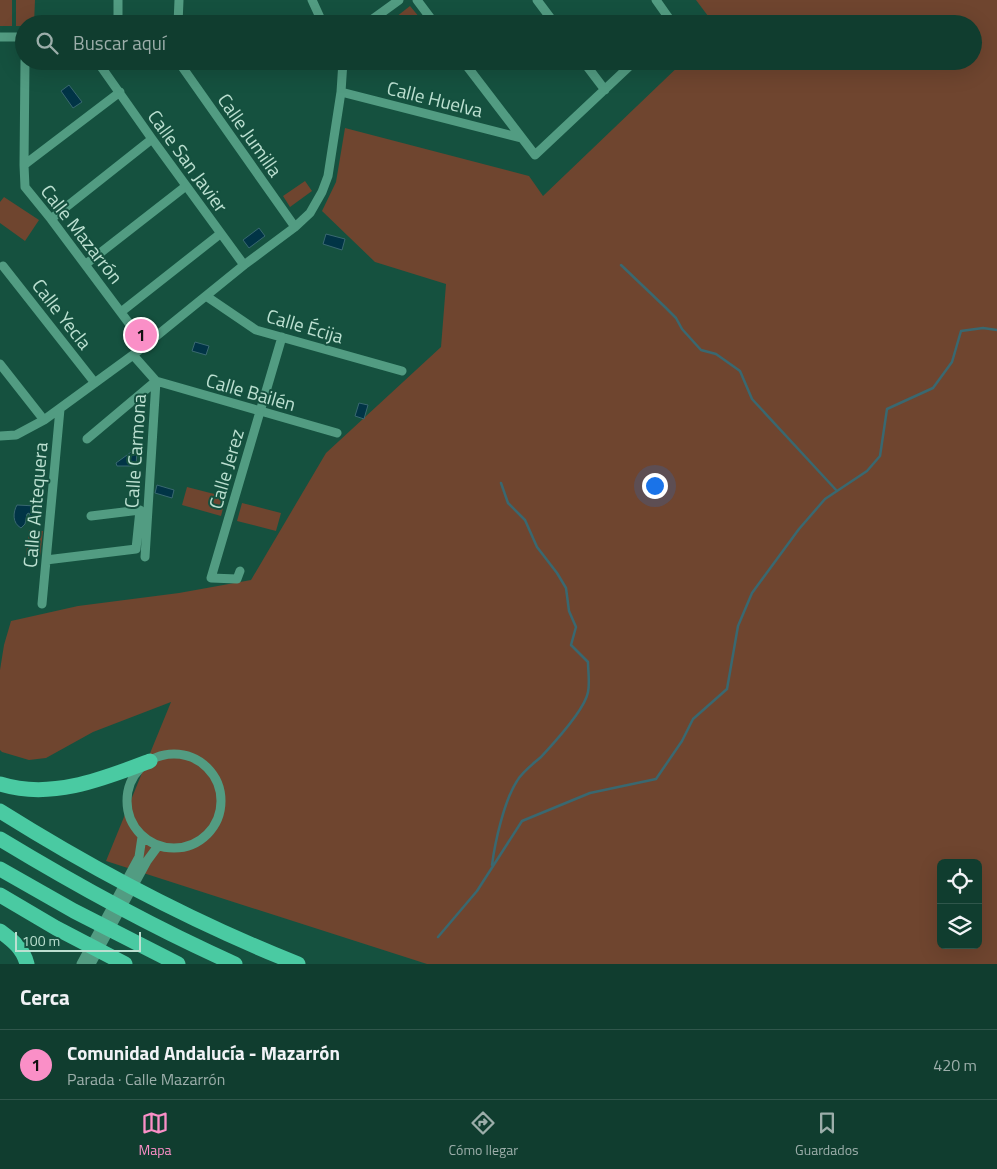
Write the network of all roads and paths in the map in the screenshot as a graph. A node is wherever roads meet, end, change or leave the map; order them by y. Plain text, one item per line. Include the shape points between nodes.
1 (118, 0) edge
2 (179, 0) edge
3 (312, 0) edge
4 (399, 0) edge
5 (417, 0) edge
6 (538, 0) edge
7 (656, 0) edge
8 (118, 15) edge
9 (178, 15) edge
10 (319, 15) edge
11 (378, 15) edge
12 (428, 15) edge
13 (549, 15) edge
14 (667, 15) edge
15 (0, 37) edge
16 (15, 37) edge
17 (25, 70) edge
18 (104, 70) edge
19 (107, 70) edge
20 (184, 70) edge
21 (342, 70) edge
22 (470, 70) edge
23 (590, 70) edge
24 (626, 70) edge
25 (108, 75) junction
26 (605, 90) junction
27 (120, 92) junction
28 (341, 92) junction
29 (521, 138) junction
30 (152, 139) junction
31 (24, 165) junction
32 (186, 186) junction
33 (51, 219) junction
34 (295, 227) junction
35 (220, 234) junction
36 (86, 264) junction
37 (244, 265) junction
38 (3, 266) dead end
39 (206, 296) junction
40 (121, 312) junction
41 (134, 330) dead end
42 (282, 337) junction
43 (133, 355) junction
44 (0, 364) edge
45 (402, 371) dead end
46 (156, 381) junction
47 (95, 383) junction
48 (60, 409) junction
49 (260, 412) junction
50 (44, 420) junction
51 (338, 432) dead end
52 (0, 436) edge
53 (86, 439) dead end
54 (91, 516) dead end
55 (144, 557) dead end
56 (46, 560) junction
57 (240, 570) dead end
58 (42, 604) dead end
59 (150, 761) junction
60 (0, 784) edge
61 (0, 811) edge
62 (142, 837) junction
63 (0, 839) edge
64 (158, 846) junction
65 (143, 859) junction
66 (0, 869) edge
67 (0, 895) edge
68 (0, 931) edge
69 (27, 964) edge
70 (81, 964) edge
71 (92, 964) edge
72 (125, 964) edge
73 (178, 964) edge
74 (235, 964) edge
75 (298, 964) edge

1 - 8 street
2 - 9 street
3 - 10 street
4 - 11 street
5 - 12 street
6 - 13 street
7 - 14 street
15 - 16 street
17 - 31 street, Calle Mazarrón
18 - 25 street, Calle San Javier
19 - 25 street, Calle San Javier
20 - 34 street, Calle Jumilla
21 - 28 street
22 - 29 street
23 - 26 street
24 - 26 street
25 - 27 street, Calle San Javier
26 - 29 street via 536,155
27 - 30 street, Calle San Javier
27 - 31 street
28 - 29 street, Calle Huelva
28 - 34 street via 328,176 310,213
30 - 32 street, Calle San Javier
30 - 33 street
31 - 33 street, Calle Mazarrón via 25,187
32 - 35 street, Calle San Javier
32 - 36 street
33 - 36 street, Calle Mazarrón
34 - 37 street
35 - 37 street, Calle San Javier
35 - 40 street
36 - 40 street, Calle Mazarrón
37 - 39 street
38 - 47 street, Calle Yecla
39 - 42 street, Calle Écija via 256,330
39 - 43 street
40 - 41 street, Calle Mazarrón
42 - 45 street, Calle Écija
42 - 49 street, Calle Jerez
43 - 46 street, Calle Carmona
43 - 47 street
44 - 50 street
46 - 49 street, Calle Bailén
46 - 53 street
46 - 55 street, Calle Carmona
47 - 48 street
48 - 50 street
48 - 56 street, Calle Antequera
49 - 51 street, Calle Bailén
49 - 57 street, Calle Jerez via 212,578 237,579
50 - 52 street via 16,435
54 - 56 street via 140,510 136,549
56 - 58 street, Calle Antequera
59 - 60 highway via 71,788 22,789
59 - 62 street via 131,781 127,796 130,818
59 - 64 street via 175,754 200,762 214,777 220,796 216,822 197,842 185,847
61 - 75 highway via 99,870
62 - 64 street
62 - 65 street
63 - 74 highway via 85,890
64 - 65 street
65 - 70 street
65 - 71 street
66 - 73 highway via 74,912
67 - 72 highway
68 - 69 highway via 19,947

